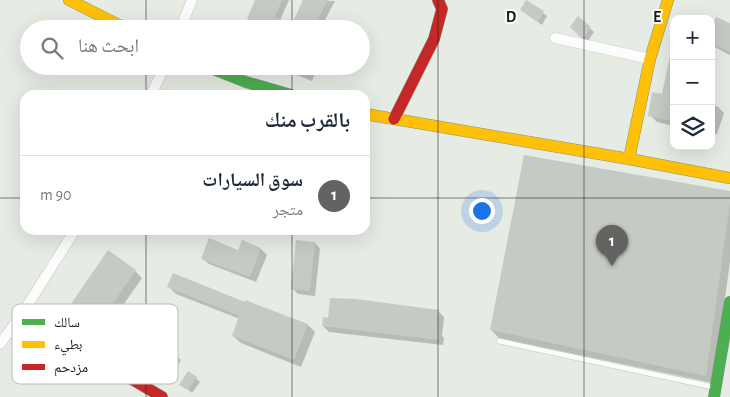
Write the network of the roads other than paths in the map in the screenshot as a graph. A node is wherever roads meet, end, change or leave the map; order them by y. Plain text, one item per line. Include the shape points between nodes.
1 (69, 0) edge
2 (192, 0) edge
3 (439, 0) edge
4 (668, 0) edge
5 (109, 20) edge
6 (184, 20) edge
7 (555, 38) dead end
8 (650, 59) junction
9 (161, 75) edge
10 (228, 75) edge
11 (153, 90) edge
12 (274, 90) edge
13 (370, 115) edge
14 (394, 119) junction
15 (629, 159) junction
16 (730, 178) edge
17 (72, 235) edge
18 (730, 302) edge
19 (28, 304) edge
20 (12, 328) edge
21 (499, 341) dead end
22 (0, 344) edge
23 (138, 384) edge
24 (715, 392) edge
25 (162, 397) edge

1 - 5 main road
2 - 6 street
3 - 14 main road via 442,9 434,39
4 - 8 main road
7 - 8 street
8 - 15 main road
9 - 11 street
10 - 12 main road
13 - 14 main road
14 - 15 main road
15 - 16 main road
17 - 19 street
18 - 24 main road
20 - 22 street
21 - 24 lane
23 - 25 main road

